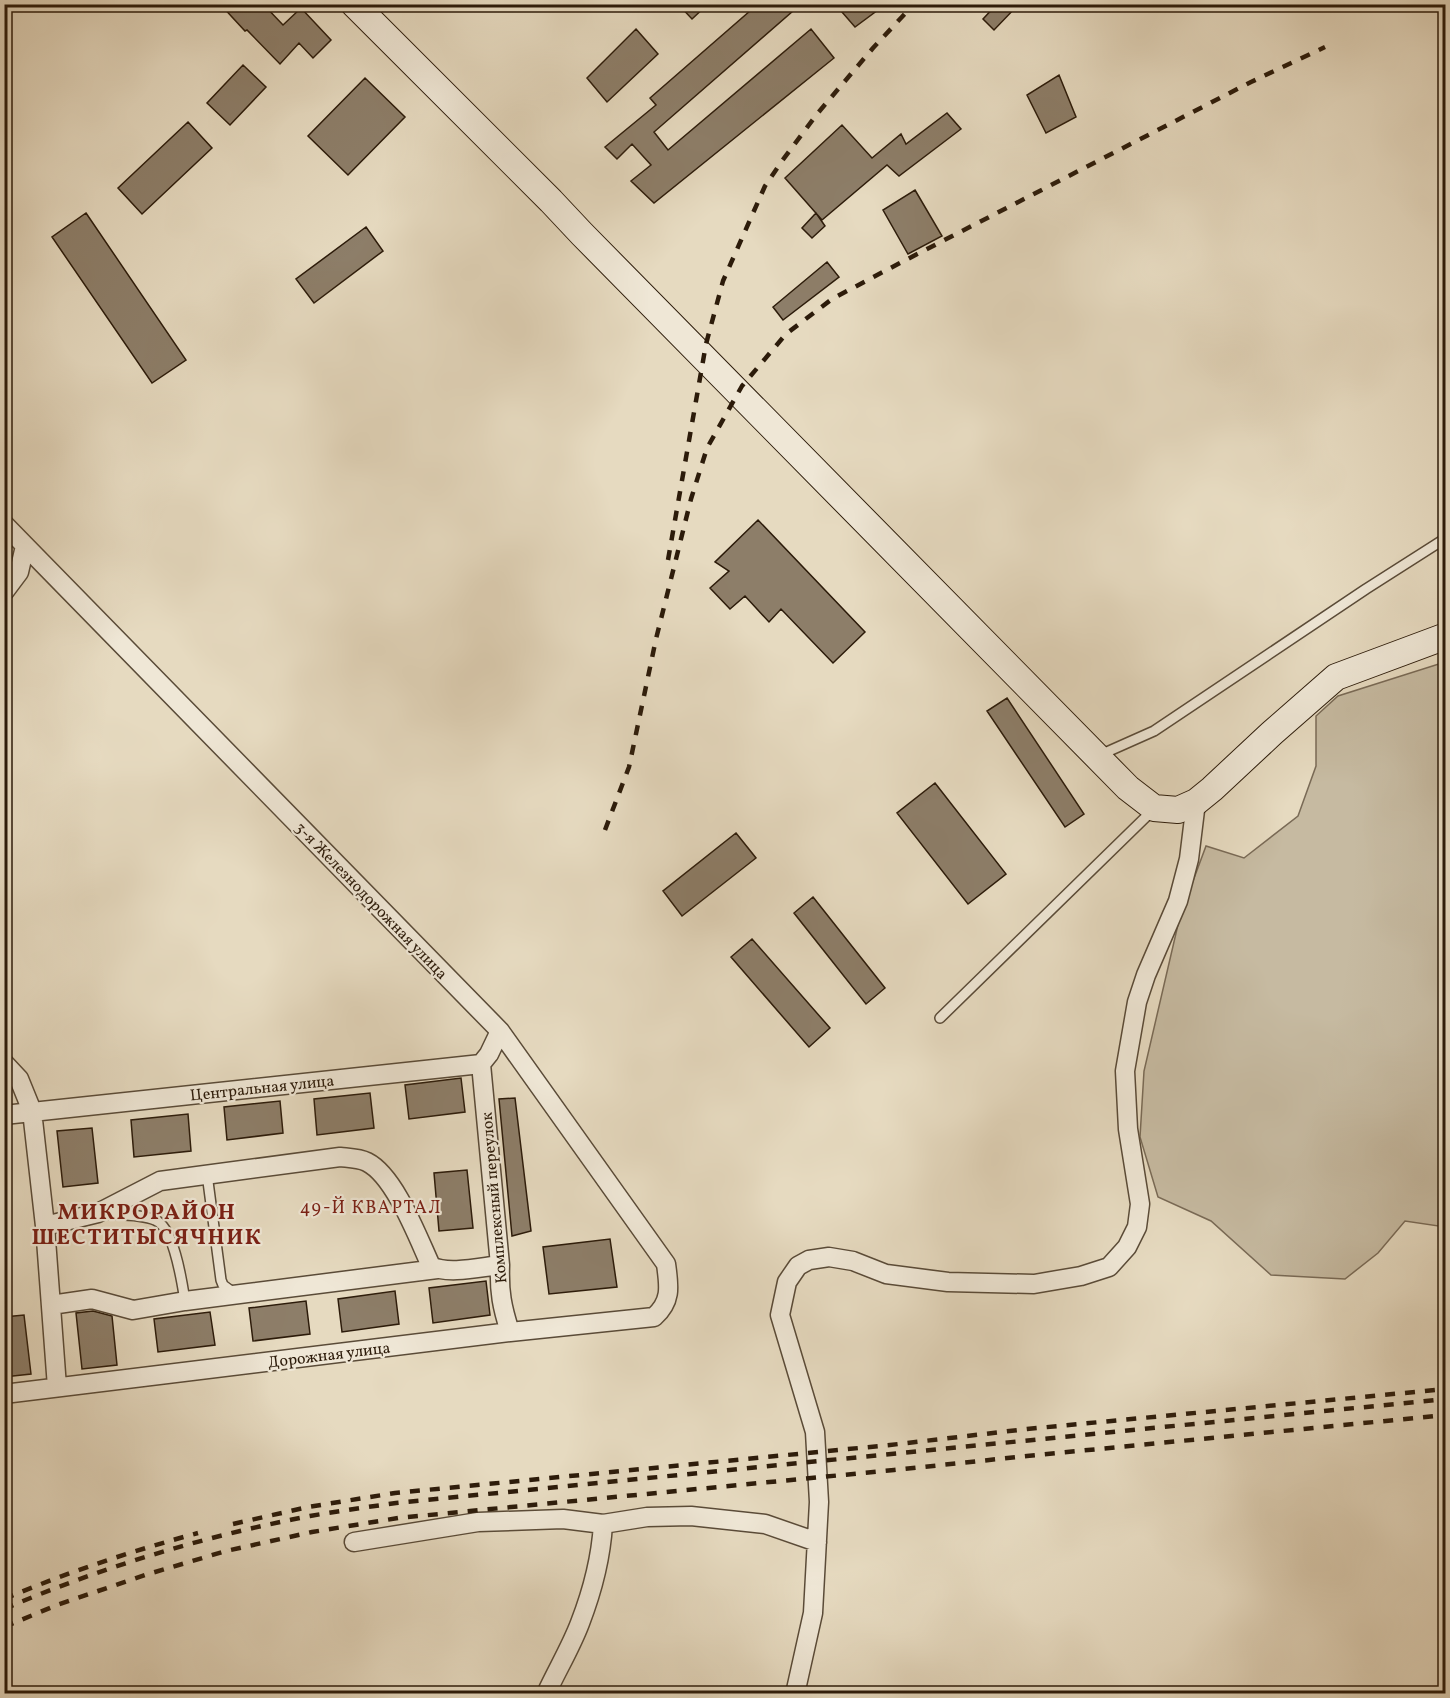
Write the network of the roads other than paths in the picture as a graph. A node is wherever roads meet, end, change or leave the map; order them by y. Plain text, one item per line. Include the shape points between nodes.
1 (354, 4) edge
2 (4, 524) edge
3 (1446, 538) edge
4 (25, 546) junction
5 (4, 592) edge
6 (1446, 636) edge
7 (1097, 757) junction
8 (1196, 802) junction
9 (1154, 808) junction
10 (940, 1018) dead end
11 (500, 1031) junction
12 (4, 1063) edge
13 (481, 1064) junction
14 (32, 1111) junction
15 (4, 1115) edge
16 (207, 1174) junction
17 (98, 1213) junction
18 (45, 1226) junction
19 (501, 1265) junction
20 (438, 1269) junction
21 (239, 1295) junction
22 (185, 1301) junction
23 (51, 1305) junction
24 (654, 1317) joint
25 (510, 1332) junction
26 (57, 1387) junction
27 (4, 1394) edge
28 (603, 1524) junction
29 (354, 1542) dead end
30 (817, 1542) junction
31 (546, 1694) edge
32 (795, 1694) edge

1 - 7 street
2 - 4 street, 3-я Железнодорожная улица
3 - 7 lane via 1154,731
4 - 5 street via 19,572
4 - 11 street, 3-я Железнодорожная улица
6 - 8 street via 1336,677
7 - 9 street
8 - 9 street via 1178,810
8 - 30 street via 1189,859 1178,901 1137,1002 1125,1071 1128,1129 1140,1204 1137,1227 1127,1247 1109,1266 1081,1276 1034,1284 948,1282 886,1274 853,1261 829,1257 798,1266 787,1281 780,1315 815,1432
9 - 10 lane
11 - 13 street
11 - 24 street, 3-я Железнодорожная улица via 666,1264 667,1302
12 - 14 street via 19,1079
13 - 14 street, Центральная улица
13 - 19 street, Комплексный переулок
14 - 15 street, Центральная улица
14 - 18 street
16 - 17 street via 160,1181
16 - 20 street via 339,1157 368,1162 398,1196 431,1266
16 - 21 lane via 221,1280 223,1286
17 - 18 street
17 - 22 lane via 148,1218 164,1225 178,1260
18 - 23 street
19 - 20 street
19 - 25 street, Комплексный переулок via 502,1308
20 - 21 street
21 - 22 street
22 - 23 street via 133,1310 92,1299
23 - 26 street
24 - 25 street, Дорожная улица
25 - 26 street, Дорожная улица
26 - 27 street, Дорожная улица
28 - 29 street via 563,1519 477,1522
28 - 30 street via 691,1516 765,1524
28 - 31 street via 580,1625
30 - 32 street via 813,1612

